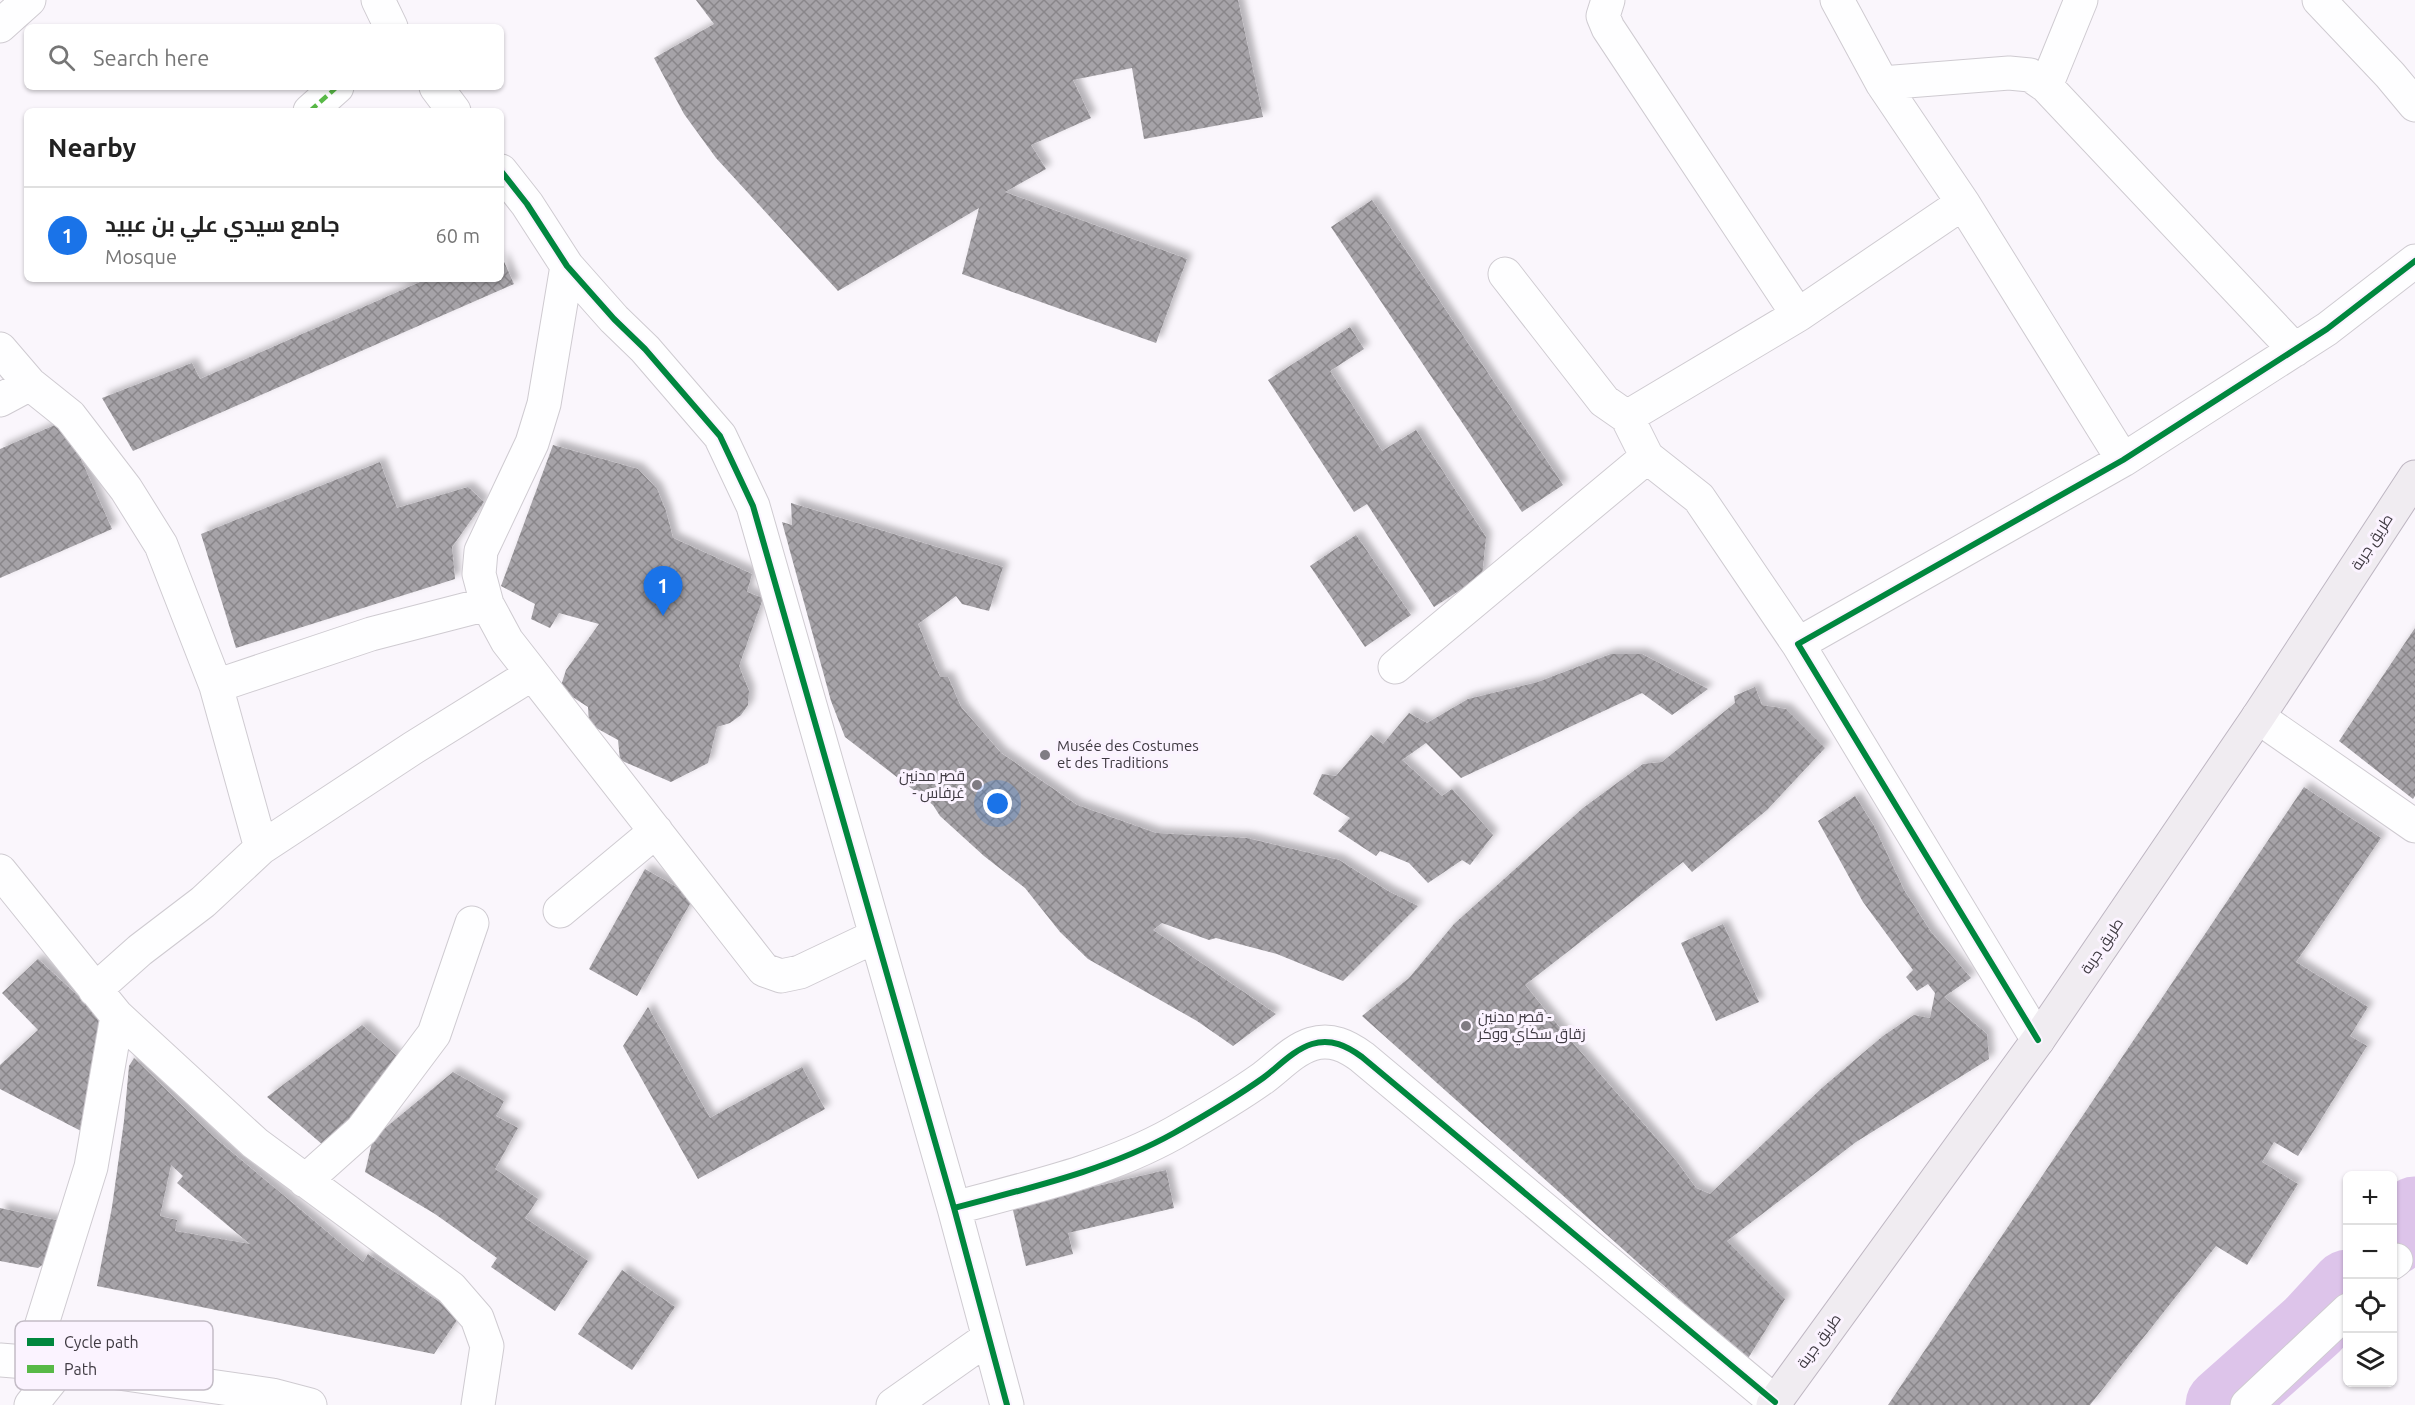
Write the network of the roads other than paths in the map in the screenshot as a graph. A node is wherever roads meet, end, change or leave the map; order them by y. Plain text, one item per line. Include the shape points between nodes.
1 (378, 0) edge
2 (1608, 0) edge
3 (1837, 0) edge
4 (2081, 0) edge
5 (2319, 0) edge
6 (390, 24) edge
7 (1882, 83) junction
8 (2046, 86) junction
9 (334, 90) edge
10 (438, 90) edge
11 (2415, 105) edge
12 (313, 108) edge
13 (452, 108) edge
14 (504, 175) edge
15 (1963, 203) junction
16 (2415, 261) edge
17 (567, 266) junction
18 (1505, 274) dead end
19 (1798, 315) junction
20 (0, 349) edge
21 (2295, 350) junction
22 (30, 384) junction
23 (0, 400) edge
24 (1627, 417) junction
25 (1647, 457) junction
26 (2123, 460) junction
27 (2415, 477) edge
28 (487, 604) junction
29 (1798, 644) junction
30 (1395, 667) dead end
31 (532, 674) junction
32 (216, 686) junction
33 (2258, 717) junction
34 (2415, 826) edge
35 (656, 831) junction
36 (261, 848) junction
37 (0, 871) edge
38 (560, 911) dead end
39 (472, 923) dead end
40 (876, 936) junction
41 (95, 990) junction
42 (117, 1016) junction
43 (2038, 1040) junction
44 (305, 1181) junction
45 (954, 1208) junction
46 (2343, 1315) edge
47 (31, 1321) edge
48 (988, 1338) junction
49 (213, 1387) edge
50 (43, 1390) edge
51 (1774, 1403) edge
52 (31, 1405) edge
53 (310, 1405) edge
54 (478, 1405) edge
55 (893, 1405) edge
56 (1006, 1405) edge
57 (2247, 1405) edge

1 - 6 street
2 - 19 street via 1603,16 1608,28
3 - 7 street
4 - 8 street
5 - 11 street
7 - 8 street via 2009,73 2030,75
7 - 15 street
8 - 21 street
9 - 12 street
10 - 13 street
14 - 17 street
15 - 19 street
15 - 26 street
16 - 21 street
17 - 28 street via 544,404 532,443 481,551 479,574
17 - 40 street via 720,436 753,506
18 - 24 street via 1604,401
19 - 24 street
20 - 22 street
21 - 26 street
22 - 23 street
22 - 32 street via 70,416 126,489 155,536
24 - 25 street
25 - 29 street via 1700,498
25 - 30 street
26 - 29 street
27 - 33 main road, طريق جربة
28 - 31 street via 507,641
28 - 32 street via 371,634
29 - 43 street
31 - 35 street
31 - 36 street
32 - 36 street
33 - 34 street
33 - 43 main road, طريق جربة
35 - 38 street
35 - 40 street via 764,970 781,976 800,972
36 - 41 street via 203,902
37 - 41 street
39 - 44 street via 434,1034 362,1131
40 - 45 street
41 - 42 street
42 - 44 street via 255,1143
42 - 47 street via 91,1167
43 - 51 main road, طريق جربة
44 - 54 street via 451,1288 477,1318 487,1346
45 - 48 street
45 - 51 street via 1062,1179 1117,1159 1222,1106 1312,1044 1348,1046
46 - 57 street
48 - 55 street
48 - 56 street
49 - 53 street
50 - 52 street

